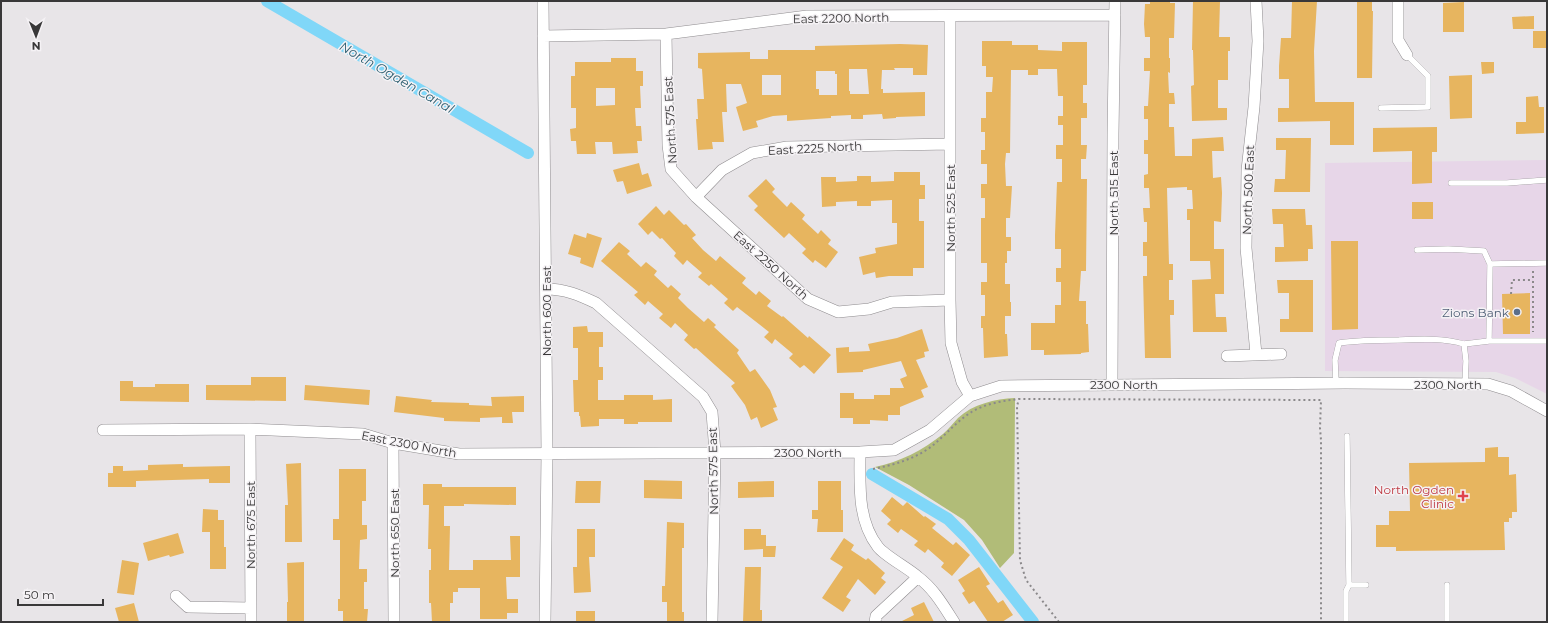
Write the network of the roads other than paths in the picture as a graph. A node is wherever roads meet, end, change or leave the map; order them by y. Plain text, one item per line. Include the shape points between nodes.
1 (543, 1) edge
2 (1115, 1) edge
3 (1256, 1) edge
4 (1398, 1) edge
5 (1115, 15) junction
6 (950, 16) junction
7 (666, 34) junction
8 (543, 36) junction
9 (1407, 55) joint
10 (1380, 108) dead end
11 (950, 144) junction
12 (1547, 181) edge
13 (1451, 183) dead end
14 (696, 197) junction
15 (1417, 250) dead end
16 (1547, 263) edge
17 (1490, 264) junction
18 (546, 289) junction
19 (950, 300) junction
20 (1489, 341) junction
21 (1547, 341) edge
22 (1464, 344) junction
23 (1256, 354) junction
24 (1281, 354) dead end
25 (1227, 356) dead end
26 (1336, 383) junction
27 (1112, 384) junction
28 (1465, 384) junction
29 (970, 396) junction
30 (1547, 411) edge
31 (250, 429) junction
32 (103, 430) dead end
33 (1348, 436) dead end
34 (393, 443) junction
35 (860, 452) junction
36 (715, 453) junction
37 (547, 454) junction
38 (918, 577) junction
39 (1447, 584) dead end
40 (1349, 585) junction
41 (1366, 585) dead end
42 (176, 596) dead end
43 (251, 608) junction
44 (251, 622) edge
45 (394, 622) edge
46 (546, 622) edge
47 (712, 622) edge
48 (875, 622) edge
49 (954, 622) edge
50 (1346, 622) edge
51 (1447, 622) edge

1 - 8 street, North 600 East
2 - 5 street, North 515 East
3 - 23 street, North 500 East via 1258,41 1247,170 1246,240
4 - 9 street via 1398,40
5 - 6 street, East 2200 North
5 - 27 street, North 515 East
6 - 7 street, East 2200 North via 807,16
6 - 11 street, North 525 East
7 - 8 street, East 2200 North
7 - 14 street, North 575 East via 668,145 672,169
8 - 18 street, North 600 East
9 - 10 lane via 1428,76 1428,107
11 - 14 street, East 2225 North via 787,147 752,153 722,170
11 - 19 street, North 525 East
12 - 13 lane
14 - 19 street, East 2250 North via 808,299 838,312 869,309 892,302
15 - 17 lane via 1484,251
16 - 17 lane
17 - 20 lane
18 - 36 street, North 575 East via 576,294 596,303 703,397 712,412
18 - 37 street, North 600 East
19 - 29 street, North 525 East via 951,343 962,382
20 - 21 lane
20 - 22 lane
22 - 26 lane via 1453,340 1414,339 1339,343 1335,360
22 - 28 lane
23 - 24 street
23 - 25 street
26 - 27 street, 2300 North
26 - 28 street, 2300 North
27 - 29 street, 2300 North via 1001,386
28 - 30 street, 2300 North via 1488,384 1511,391
29 - 35 street, 2300 North via 930,430 894,450
31 - 32 street, East 2300 North
31 - 34 street, East 2300 North via 363,434
31 - 43 street, North 675 East
33 - 40 lane
34 - 37 street, East 2300 North via 458,454
34 - 45 street, North 650 East
35 - 36 street, 2300 North
35 - 38 street via 860,502 867,528 879,548
36 - 37 street, East 2300 North
36 - 47 street, North 575 East
37 - 46 street, North 600 East
38 - 48 street via 876,616
38 - 49 street via 935,592
39 - 51 lane
40 - 41 lane
40 - 50 lane via 1346,591
42 - 43 street via 188,606
43 - 44 street, North 675 East

